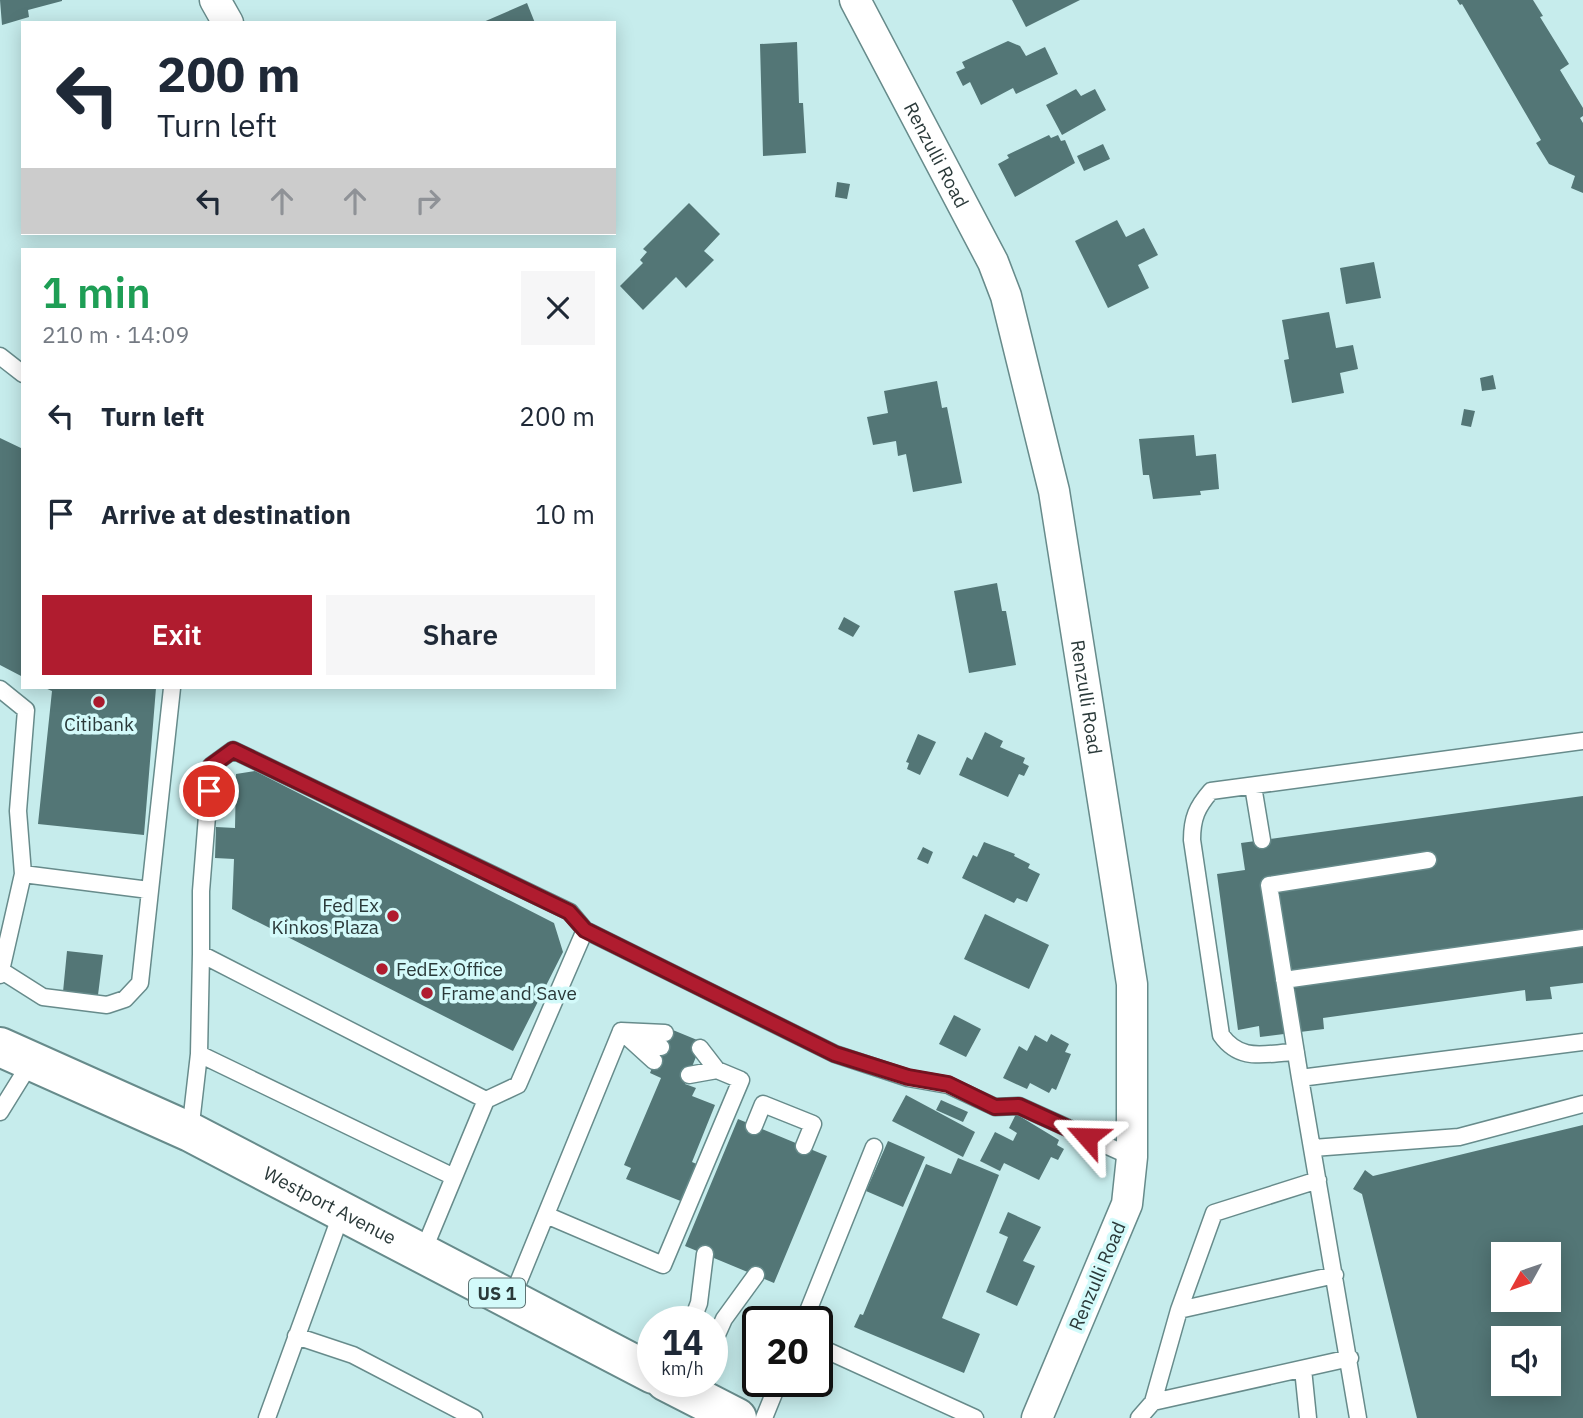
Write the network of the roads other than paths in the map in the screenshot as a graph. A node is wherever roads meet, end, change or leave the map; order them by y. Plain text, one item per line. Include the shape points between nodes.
1 (215, 0) edge
2 (855, 0) edge
3 (227, 21) edge
4 (0, 356) edge
5 (21, 372) edge
6 (0, 689) edge
7 (172, 689) edge
8 (1583, 741) edge
9 (1253, 786) junction
10 (1262, 840) dead end
11 (1427, 860) dead end
12 (23, 874) junction
13 (149, 890) junction
14 (585, 930) junction
15 (1583, 938) edge
16 (201, 954) junction
17 (1, 973) edge
18 (1284, 980) junction
19 (621, 1031) junction
20 (1583, 1042) edge
21 (1296, 1052) junction
22 (16, 1054) edge
23 (198, 1054) junction
24 (694, 1061) dead end
25 (1300, 1078) junction
26 (486, 1100) junction
27 (1583, 1104) edge
28 (0, 1112) edge
29 (754, 1126) dead end
30 (190, 1132) junction
31 (804, 1146) dead end
32 (874, 1147) dead end
33 (1312, 1148) junction
34 (1132, 1157) junction
35 (454, 1177) junction
36 (1318, 1180) junction
37 (342, 1212) junction
38 (546, 1215) junction
39 (422, 1254) junction
40 (705, 1254) dead end
41 (1335, 1275) junction
42 (756, 1276) dead end
43 (511, 1300) junction
44 (698, 1306) edge
45 (810, 1306) edge
46 (1179, 1310) junction
47 (728, 1314) edge
48 (296, 1336) junction
49 (833, 1353) edge
50 (1350, 1358) junction
51 (637, 1363) edge
52 (1303, 1369) junction
53 (700, 1397) edge
54 (773, 1397) edge
55 (1153, 1402) junction
56 (267, 1418) edge
57 (474, 1418) edge
58 (737, 1418) edge
59 (764, 1418) edge
60 (975, 1418) edge
61 (1037, 1418) edge
62 (1139, 1418) edge
63 (1308, 1418) edge
64 (1358, 1418) edge

1 - 3 street
2 - 34 street, Renzulli Road via 993,262 1033,397 1054,491 1132,984
4 - 5 lane
6 - 12 lane via 26,710 18,811
7 - 13 lane
8 - 9 lane
9 - 10 lane
9 - 21 lane via 1211,792 1192,822 1221,1035 1230,1048 1242,1054
11 - 18 lane via 1269,885
12 - 13 lane
12 - 17 lane
13 - 17 lane via 140,983 125,999 107,1005 43,997
14 - 16 lane via 569,912 233,750 211,766
14 - 26 lane via 518,1086
14 - 34 lane via 835,1054 948,1084 995,1107 1019,1106
15 - 18 lane
16 - 23 lane
16 - 26 lane
18 - 21 lane
19 - 19 lane via 660,1047
19 - 38 lane
20 - 25 lane
21 - 25 lane
22 - 28 lane
22 - 30 main road, Westport Avenue / US 1
23 - 30 lane
23 - 35 lane
24 - 38 lane via 741,1080 663,1265
25 - 33 lane
26 - 35 lane
27 - 33 lane via 1459,1137
29 - 31 lane via 763,1104 813,1124
30 - 37 main road, Westport Avenue / US 1
32 - 45 lane
33 - 36 lane
34 - 61 street, Renzulli Road via 1127,1204
35 - 39 lane
36 - 41 lane
36 - 46 lane via 1214,1213
37 - 39 main road, Westport Avenue / US 1
37 - 48 lane
38 - 43 lane
39 - 43 main road, Westport Avenue / US 1
40 - 44 lane
41 - 46 lane
41 - 50 lane
42 - 47 lane
43 - 51 main road, Westport Avenue / US 1
46 - 55 lane
48 - 56 lane
48 - 57 lane via 353,1354
49 - 60 lane
50 - 52 lane
50 - 64 lane
52 - 55 lane
52 - 63 lane
53 - 58 main road, Westport Avenue / US 1
54 - 59 lane
55 - 62 lane

